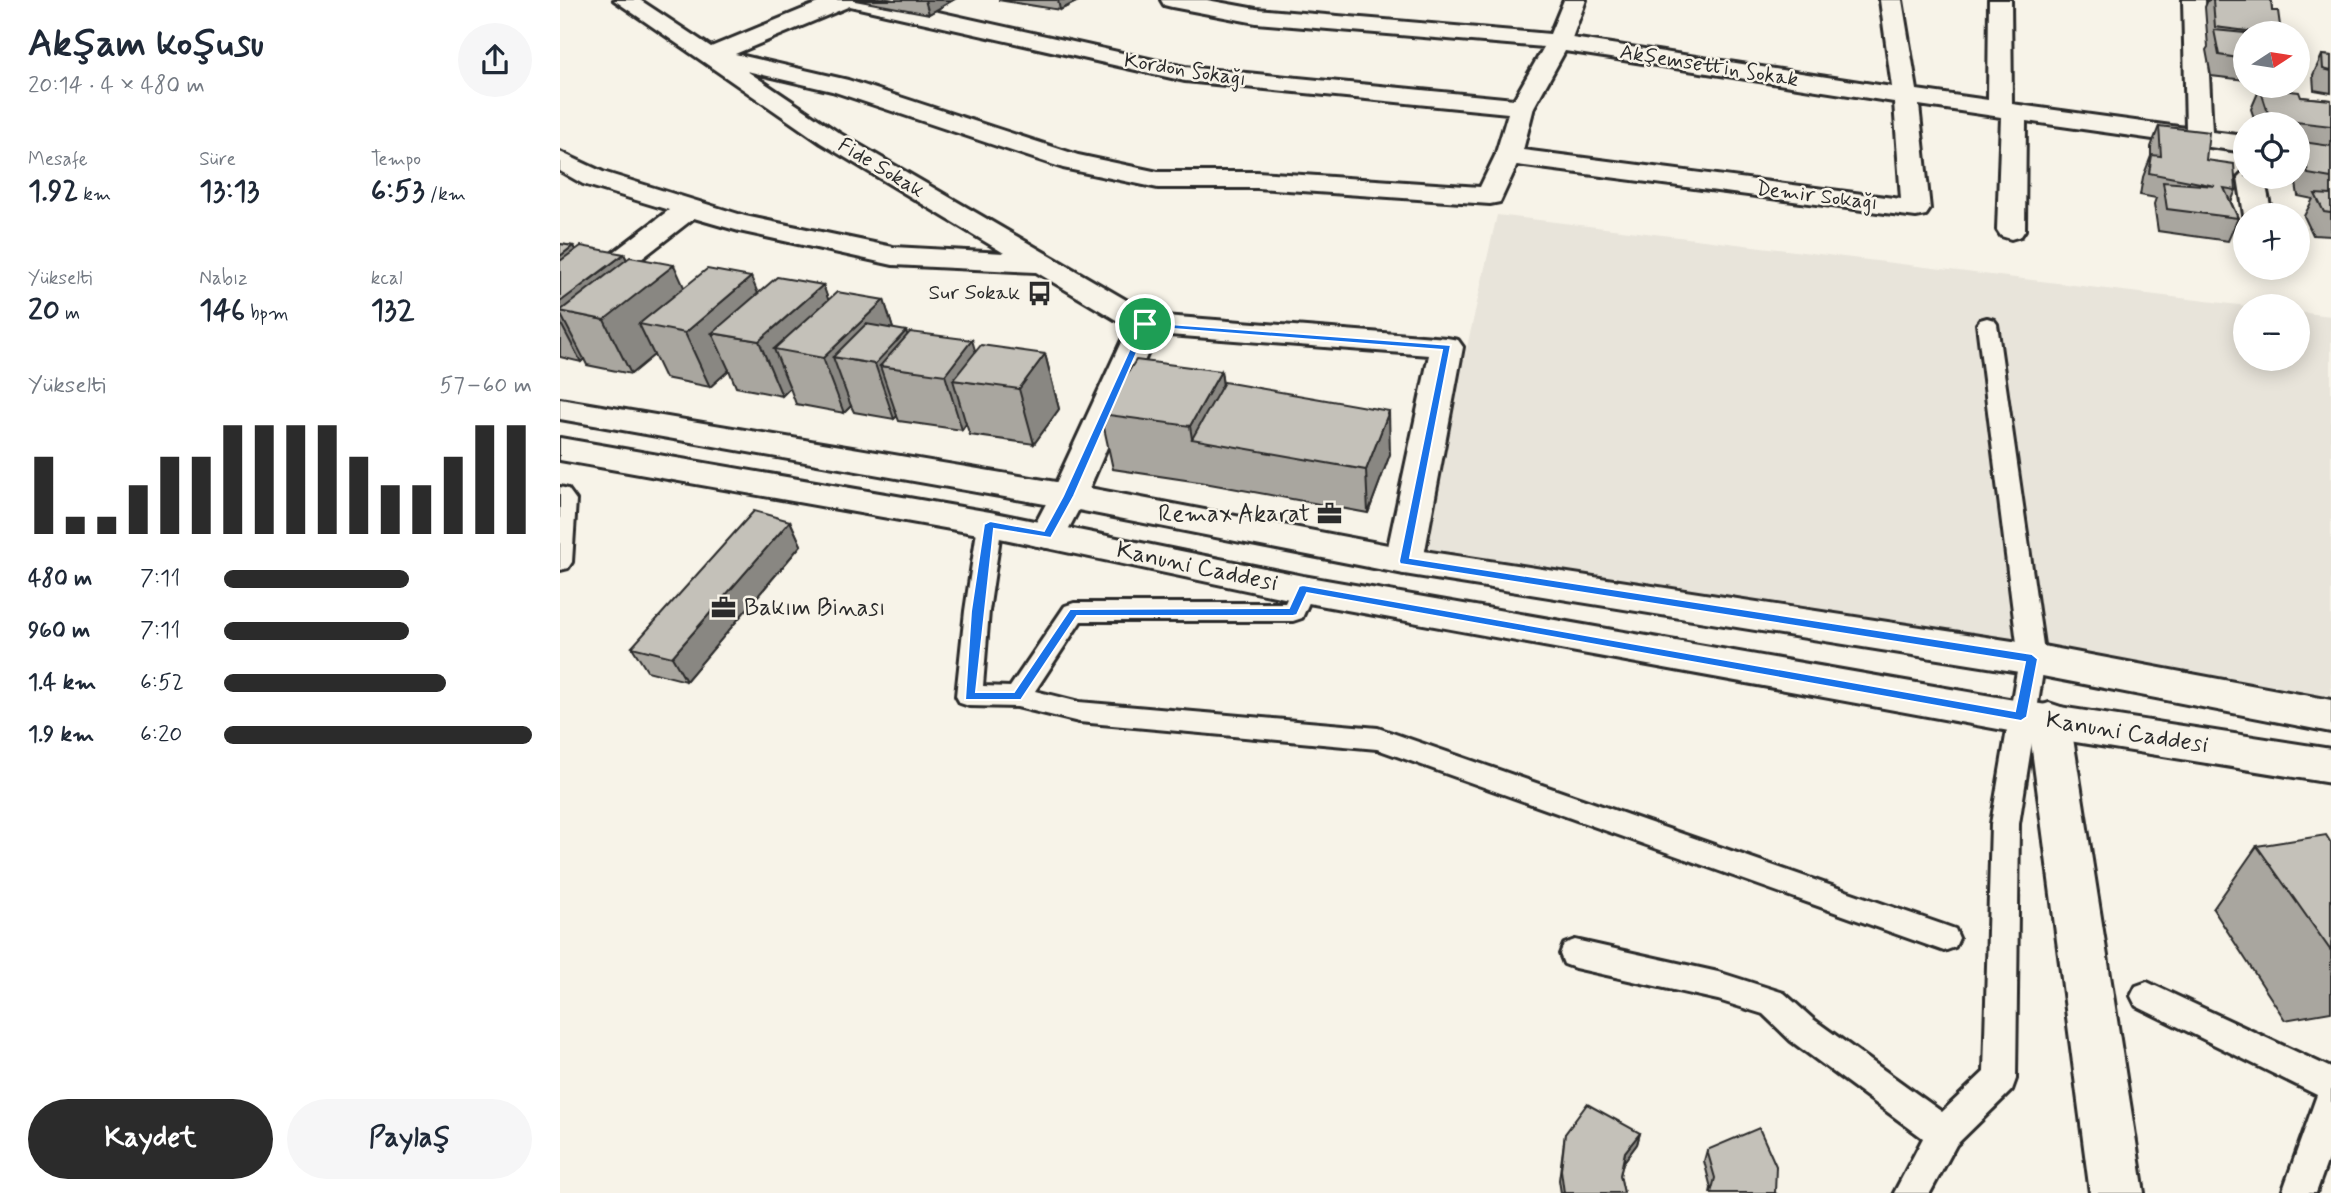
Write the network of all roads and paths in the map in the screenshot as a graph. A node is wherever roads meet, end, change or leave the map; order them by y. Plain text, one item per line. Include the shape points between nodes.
1 (625, 0) edge
2 (844, 0) edge
3 (854, 0) edge
4 (1172, 0) edge
5 (1314, 0) edge
6 (1575, 0) edge
7 (2000, 0) edge
8 (2194, 0) edge
9 (1885, 1) edge
10 (1292, 19) junction
11 (1558, 43) junction
12 (711, 56) junction
13 (1906, 96) junction
14 (1522, 107) junction
15 (2007, 110) junction
16 (2199, 137) junction
17 (2233, 142) edge
18 (1508, 156) junction
19 (560, 160) edge
20 (690, 208) junction
21 (2011, 230) dead end
22 (560, 262) edge
23 (1041, 264) junction
24 (1145, 324) junction
25 (1987, 324) dead end
26 (560, 409) edge
27 (560, 449) edge
28 (560, 494) edge
29 (1068, 496) junction
30 (990, 524) junction
31 (1047, 536) junction
32 (1404, 561) junction
33 (560, 562) edge
34 (1303, 589) junction
35 (2032, 659) junction
36 (1017, 697) junction
37 (2331, 716) edge
38 (2035, 718) junction
39 (2331, 766) edge
40 (1944, 938) dead end
41 (1575, 954) dead end
42 (2147, 996) dead end
43 (2331, 1085) edge
44 (2331, 1102) edge
45 (1944, 1133) junction
46 (1910, 1193) edge
47 (2117, 1193) edge
48 (2299, 1193) edge

1 - 12 street, Fide Sokak
2 - 12 street
3 - 14 street, Kordon Sokağı via 1185,74
4 - 10 street, Akşemsettin Sokak
5 - 10 street
6 - 11 street
7 - 15 street
8 - 16 street
9 - 13 street, Demir Sokağı
10 - 11 street, Akşemsettin Sokak
11 - 13 street, Akşemsettin Sokak
11 - 14 street
12 - 18 street via 839,85 1072,162 1158,180 1257,180 1490,196
12 - 23 street, Fide Sokak via 830,138
13 - 15 street, Akşemsettin Sokak
13 - 18 street, Demir Sokağı via 1916,209
14 - 18 street
15 - 16 street, Akşemsettin Sokak
15 - 21 street
16 - 17 street, Akşemsettin Sokak
19 - 20 street via 593,178
20 - 22 street via 612,268
20 - 23 street via 893,256
23 - 24 street, Fide Sokak
24 - 29 street
24 - 32 street via 1447,347
25 - 35 lane
26 - 29 street, Kanuni Caddesi
27 - 30 street, Kanuni Caddesi
28 - 33 lane via 565,500
29 - 31 street
29 - 32 street, Kanuni Caddesi
30 - 31 street, Kanuni Caddesi
30 - 36 lane via 969,696
31 - 34 street, Kanuni Caddesi
32 - 35 street, Kanuni Caddesi
34 - 36 lane via 1293,612 1074,612
34 - 38 street, Kanuni Caddesi
35 - 37 street, Kanuni Caddesi
35 - 38 lane
36 - 40 lane via 1079,712 1378,740
38 - 39 street, Kanuni Caddesi
38 - 45 lane via 2005,824 2000,1079
38 - 47 street
41 - 45 lane via 1773,1003 1802,1030
42 - 43 lane
44 - 48 lane
45 - 46 lane

